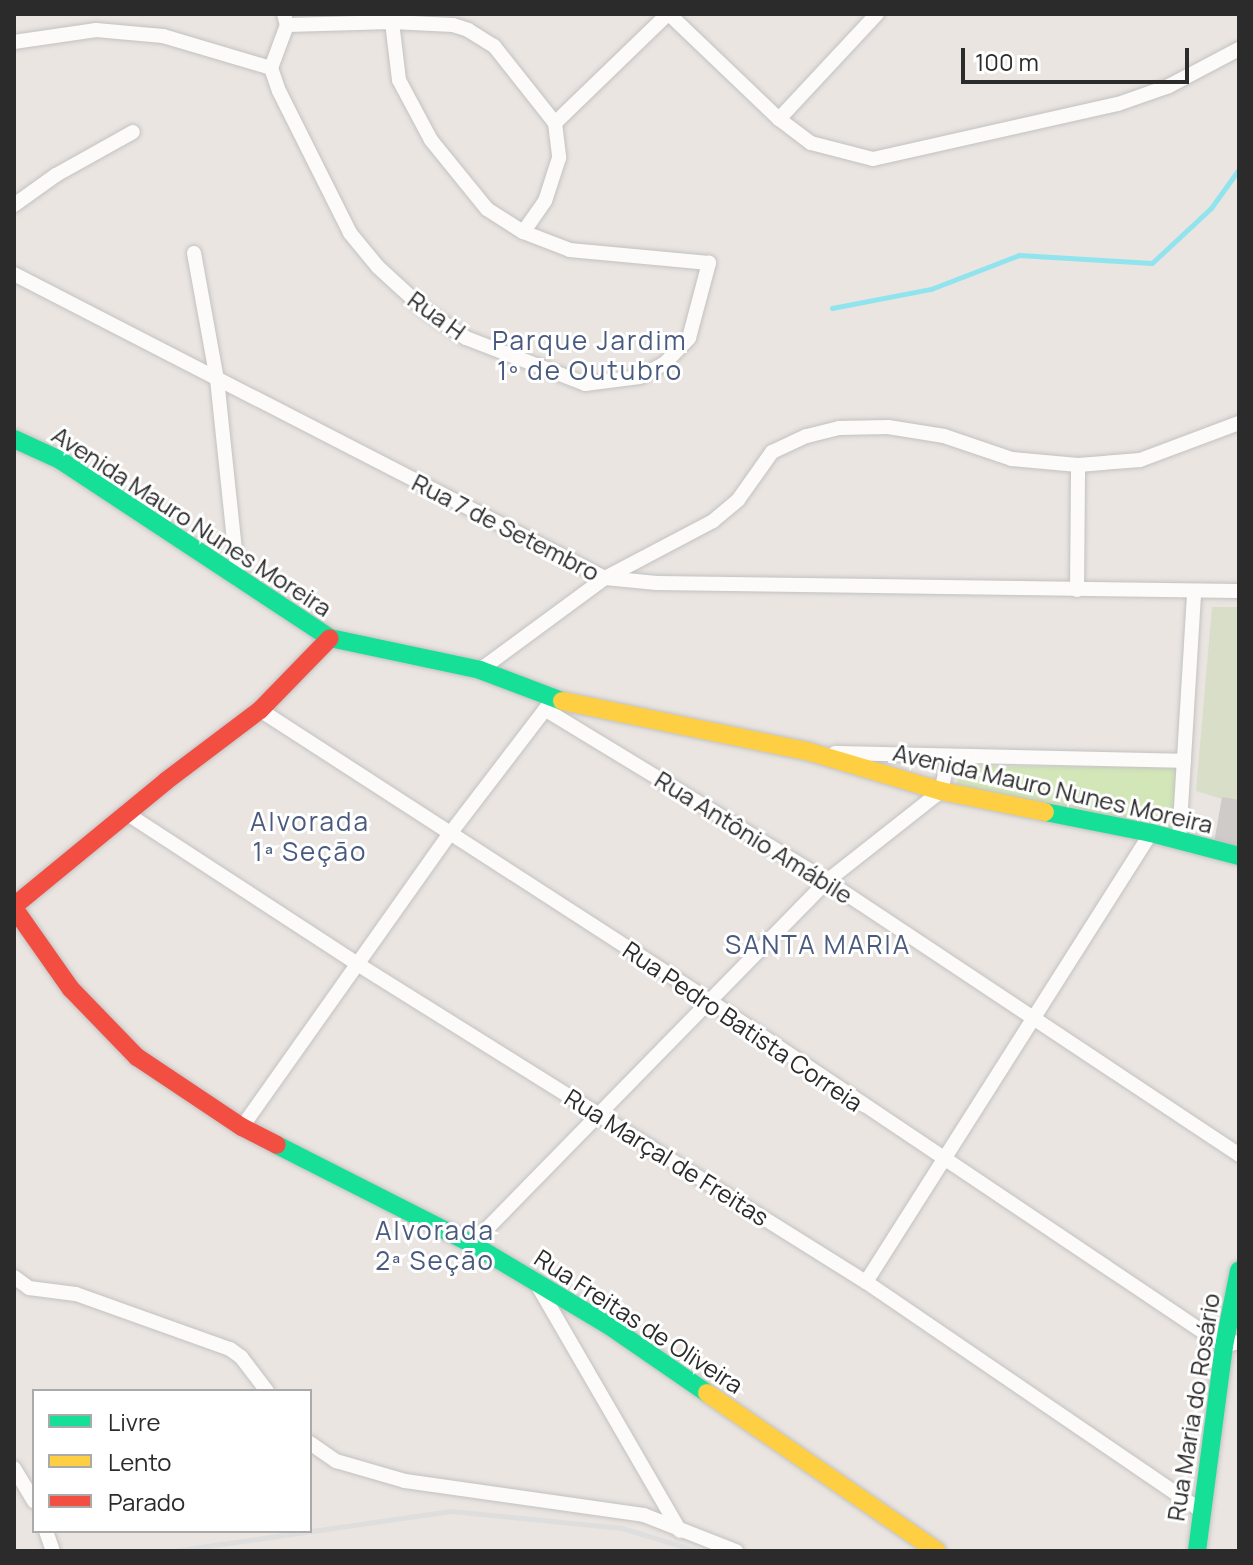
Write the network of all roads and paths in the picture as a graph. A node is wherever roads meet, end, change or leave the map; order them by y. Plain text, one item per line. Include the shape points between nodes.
1 (669, 14) edge
2 (877, 14) edge
3 (285, 20) edge
4 (392, 22) junction
5 (14, 42) edge
6 (1239, 49) edge
7 (271, 68) junction
8 (779, 119) junction
9 (555, 123) junction
10 (133, 132) dead end
11 (14, 205) edge
12 (523, 232) junction
13 (194, 253) dead end
14 (14, 274) edge
15 (217, 379) junction
16 (1239, 423) edge
17 (14, 439) edge
18 (1078, 465) junction
19 (605, 578) junction
20 (238, 580) junction
21 (1077, 590) junction
22 (1239, 591) edge
23 (1194, 592) junction
24 (330, 638) junction
25 (480, 670) junction
26 (549, 704) junction
27 (260, 710) junction
28 (810, 752) junction
29 (949, 757) junction
30 (1184, 761) junction
31 (941, 791) junction
32 (126, 813) junction
33 (1151, 833) junction
34 (449, 835) junction
35 (1179, 840) junction
36 (1239, 856) edge
37 (827, 881) junction
38 (14, 907) edge
39 (359, 965) junction
40 (710, 1001) junction
41 (1035, 1017) junction
42 (598, 1115) junction
43 (242, 1127) junction
44 (1239, 1155) edge
45 (944, 1161) junction
46 (472, 1244) junction
47 (1239, 1270) edge
48 (14, 1277) edge
49 (535, 1280) junction
50 (866, 1282) junction
51 (1232, 1344) edge
52 (265, 1389) edge
53 (312, 1444) edge
54 (14, 1468) edge
55 (32, 1495) edge
56 (1200, 1510) junction
57 (680, 1532) junction
58 (736, 1551) edge
59 (937, 1551) edge
60 (1197, 1551) edge

1 - 8 street
1 - 9 street
2 - 8 street
3 - 4 street
3 - 7 street
4 - 9 street via 468,30 494,46
4 - 12 street via 399,80 431,140 487,209
5 - 7 street via 96,30 163,36
6 - 8 street via 1169,86 1118,104 873,159 811,143
7 - 12 street, Rua H via 350,233 426,311 466,338 585,384 640,377 665,363 689,338 709,263 570,250
9 - 12 street via 559,158 545,201
10 - 11 street
13 - 15 street
14 - 15 street, Rua 7 de Setembro
15 - 19 street, Rua 7 de Setembro
15 - 20 street
16 - 18 street via 1140,460
17 - 20 street, Avenida Mauro Nunes Moreira via 60,460
18 - 19 street via 1012,459 944,436 888,427 839,428 772,452 738,500 713,521
18 - 21 street
19 - 21 street, Rua 7 de Setembro
19 - 25 street
20 - 24 street, Avenida Mauro Nunes Moreira
21 - 23 street, Rua 7 de Setembro
22 - 23 street, Rua 7 de Setembro
23 - 30 street
24 - 25 street, Avenida Mauro Nunes Moreira
24 - 27 street
25 - 26 street, Avenida Mauro Nunes Moreira
26 - 28 street, Avenida Mauro Nunes Moreira
26 - 34 street
26 - 37 street, Rua Antônio Amábile
27 - 32 street
27 - 34 street, Rua Pedro Batista Correia
28 - 29 street, Avenida Mauro Nunes Moreira
28 - 31 street, Avenida Mauro Nunes Moreira
29 - 30 street, Avenida Mauro Nunes Moreira
29 - 31 street
30 - 35 street
31 - 33 street, Avenida Mauro Nunes Moreira
31 - 37 street
32 - 38 street
32 - 39 street, Rua Marçal de Freitas
33 - 35 street, Avenida Mauro Nunes Moreira
33 - 41 street
34 - 39 street
34 - 40 street, Rua Pedro Batista Correia
35 - 36 street, Avenida Mauro Nunes Moreira
37 - 40 street
37 - 41 street, Rua Antônio Amábile
38 - 43 street, Rua Freitas de Oliveira via 71,989 113,1035
39 - 42 street, Rua Marçal de Freitas
39 - 43 street
40 - 42 street
40 - 45 street, Rua Pedro Batista Correia
41 - 44 street, Rua Antônio Amábile
41 - 45 street
42 - 46 street
42 - 50 street, Rua Marçal de Freitas
43 - 46 street, Rua Freitas de Oliveira
45 - 50 street
45 - 51 street, Rua Pedro Batista Correia
46 - 49 street, Rua Freitas de Oliveira
47 - 51 street, Rua Maria do Rosário
48 - 52 street via 29,1288 76,1294 230,1349
49 - 57 street
49 - 59 street, Rua Freitas de Oliveira
50 - 56 street, Rua Marçal de Freitas
51 - 56 street, Rua Maria do Rosário
53 - 57 street via 336,1461 405,1481 603,1506 644,1515
54 - 55 street
56 - 60 street, Rua Maria do Rosário
57 - 58 street

